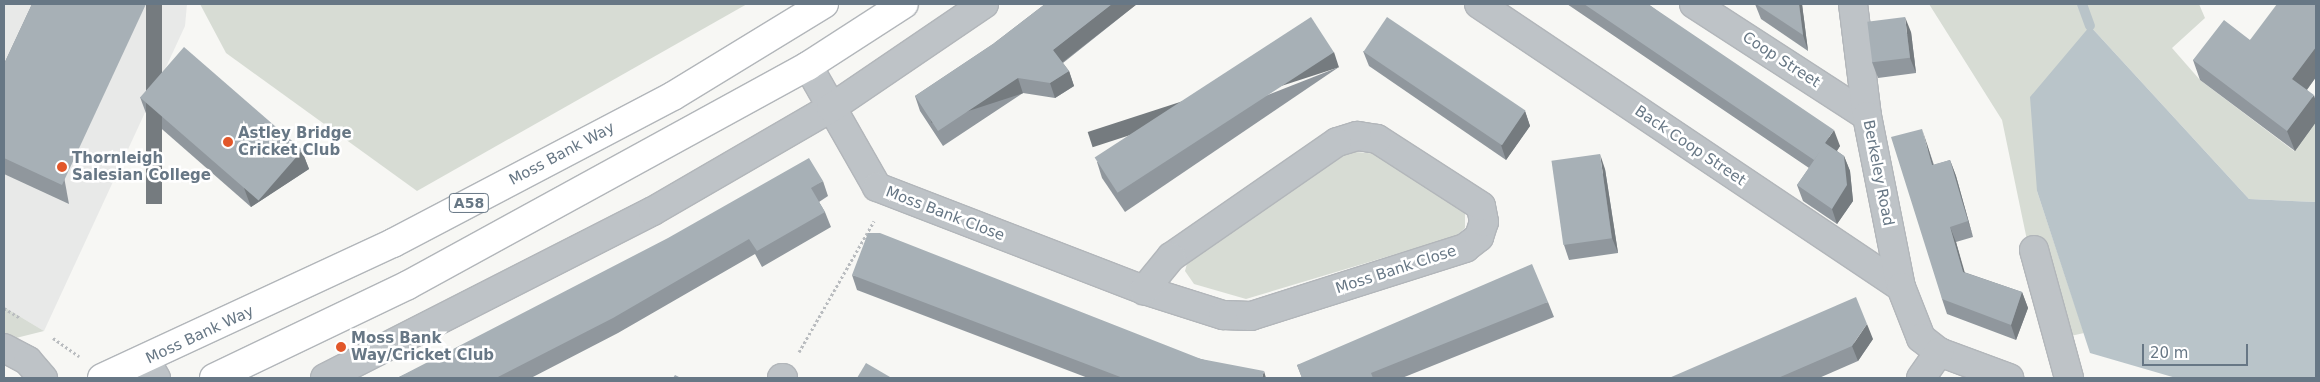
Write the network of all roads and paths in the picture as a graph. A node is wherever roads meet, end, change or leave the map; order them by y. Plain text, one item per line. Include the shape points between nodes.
1 (824, 4) edge
2 (904, 4) edge
3 (984, 4) edge
4 (1479, 4) edge
5 (1694, 4) edge
6 (1853, 4) edge
7 (808, 66) junction
8 (831, 108) junction
9 (1867, 116) junction
10 (889, 194) junction
11 (2034, 250) dead end
12 (1901, 288) junction
13 (1144, 290) junction
14 (1930, 345) junction
15 (4, 348) edge
16 (151, 369) edge
17 (43, 378) edge
18 (102, 378) edge
19 (214, 378) edge
20 (325, 378) edge
21 (782, 378) edge
22 (1921, 378) edge
23 (2009, 378) edge
24 (2068, 378) edge

1 - 16 highway, Moss Bank Way / A58 via 672,96
2 - 7 highway, A58
3 - 8 street
4 - 12 street, Back Coop Street
5 - 9 street, Coop Street
6 - 9 street, Berkeley Road
7 - 8 street, Moss Bank Close
7 - 19 highway, A58 via 408,285
8 - 10 street, Moss Bank Close via 868,178
8 - 20 street via 652,211
9 - 12 street, Berkeley Road
10 - 13 street, Moss Bank Close
10 - 21 path
11 - 24 street
12 - 14 street, Berkeley Road
13 - 13 street, Moss Bank Close via 1223,315 1251,316 1465,248 1479,237 1484,222 1481,206 1377,139 1356,136 1336,142 1171,257
14 - 22 street
14 - 23 street
15 - 17 street via 28,361
16 - 18 highway, Moss Bank Way / A58

